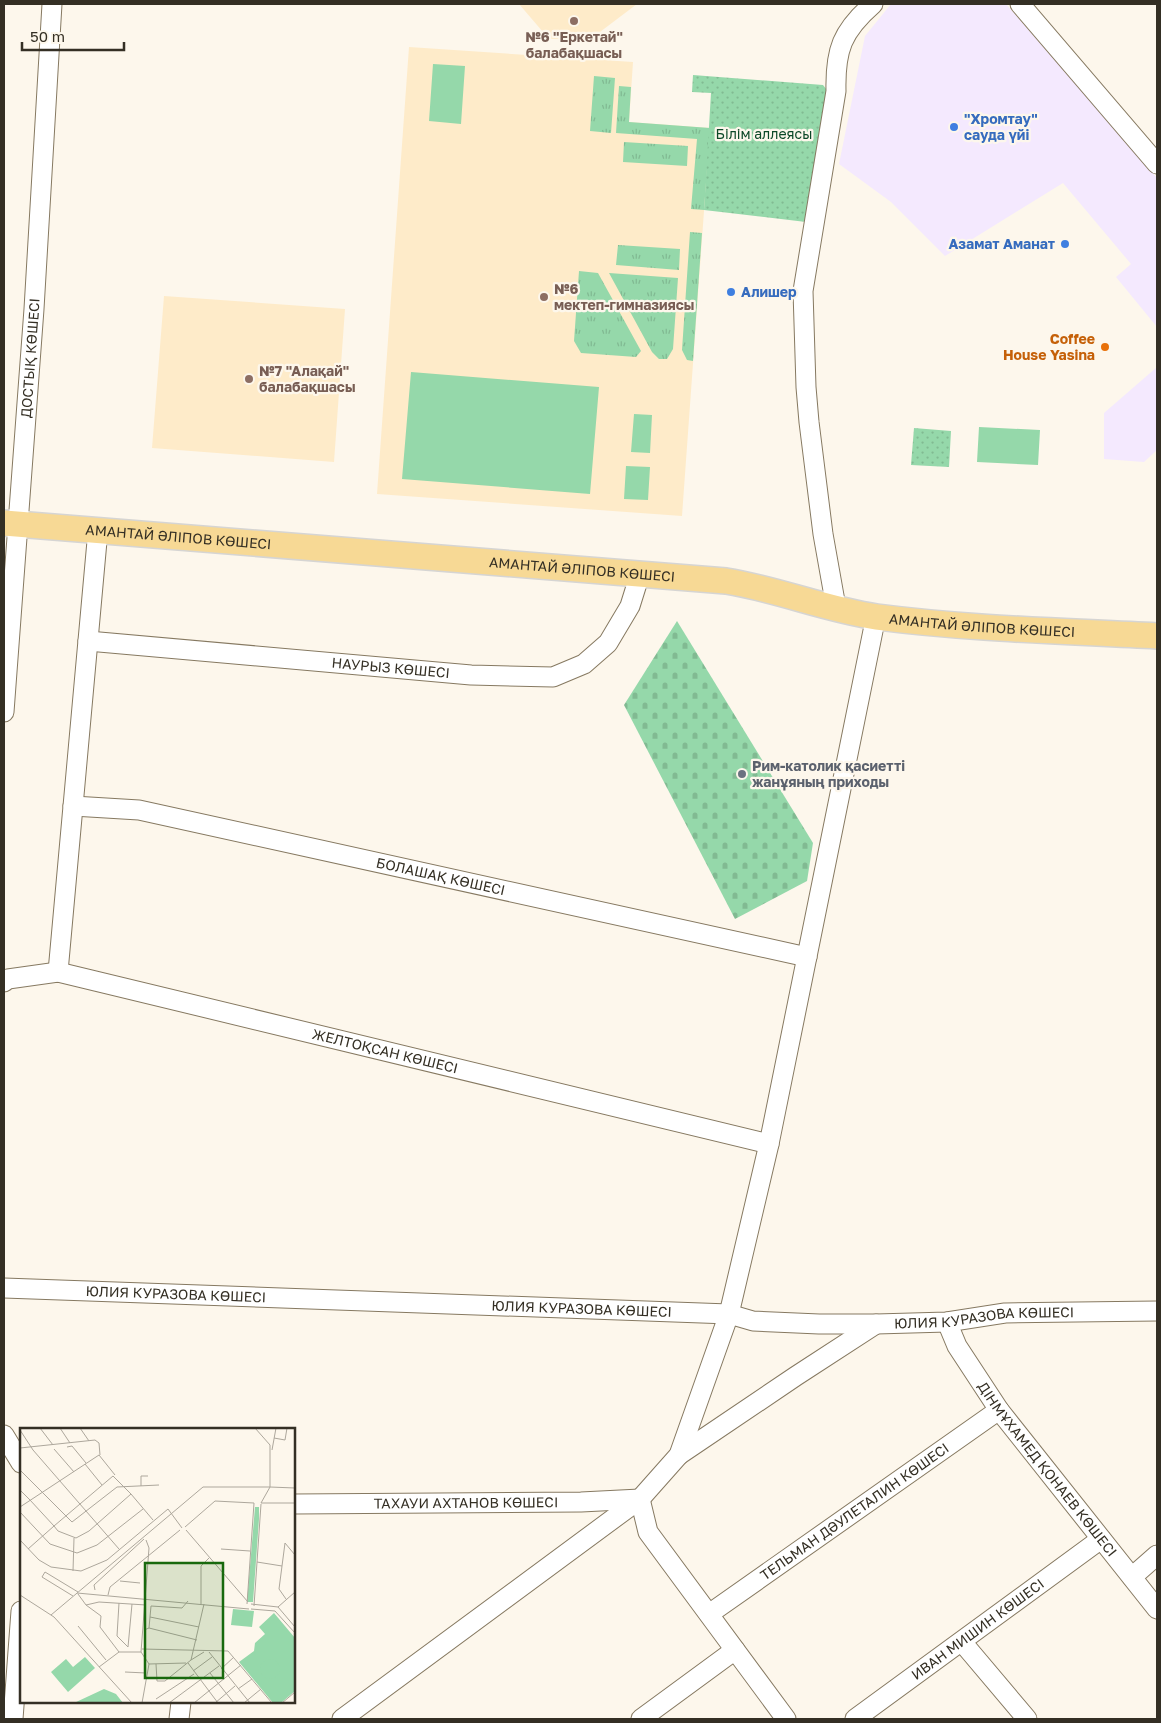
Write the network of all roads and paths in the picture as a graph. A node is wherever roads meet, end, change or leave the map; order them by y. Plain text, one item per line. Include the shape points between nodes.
1 (52, 4) edge
2 (873, 4) edge
3 (1020, 4) edge
4 (1157, 164) edge
5 (11, 523) edge
6 (98, 530) junction
7 (640, 574) junction
8 (836, 607) junction
9 (876, 616) junction
10 (7, 628) edge
11 (1157, 636) edge
12 (88, 641) junction
13 (4, 712) edge
14 (73, 806) junction
15 (807, 957) junction
16 (58, 972) junction
17 (4, 982) edge
18 (768, 1144) junction
19 (4, 1288) edge
20 (1157, 1311) edge
21 (729, 1314) junction
22 (947, 1322) junction
23 (876, 1324) junction
24 (999, 1410) junction
25 (4, 1435) edge
26 (679, 1455) junction
27 (20, 1460) edge
28 (640, 1499) junction
29 (295, 1504) edge
30 (1101, 1539) junction
31 (1157, 1555) edge
32 (1132, 1577) junction
33 (1157, 1608) edge
34 (20, 1614) edge
35 (708, 1614) junction
36 (11, 1642) edge
37 (962, 1642) junction
38 (735, 1650) junction
39 (181, 1703) edge
40 (13, 1719) edge
41 (179, 1719) edge
42 (342, 1719) edge
43 (641, 1719) edge
44 (786, 1719) edge
45 (856, 1719) edge
46 (1026, 1719) edge

1 - 5 street, ДОСТЫҚ КӨШЕСІ via 34,309
2 - 8 street via 851,25 841,42 803,291 809,422
3 - 4 street
5 - 6 main road, АМАНТАЙ ӘЛІПОВ КӨШЕСІ
5 - 10 street, ДОСТЫҚ КӨШЕСІ
6 - 7 main road, АМАНТАЙ ӘЛІПОВ КӨШЕСІ
6 - 12 street
7 - 8 main road, АМАНТАЙ ӘЛІПОВ КӨШЕСІ via 745,584
7 - 12 street, НАУРЫЗ КӨШЕСІ via 630,606 608,643 584,664 553,677 471,675
8 - 9 main road, АМАНТАЙ ӘЛІПОВ КӨШЕСІ
9 - 11 main road, АМАНТАЙ ӘЛІПОВ КӨШЕСІ via 1066,633
9 - 15 street
10 - 13 street, ДОСТЫҚ КӨШЕСІ
12 - 14 street
14 - 15 street, БОЛАШАҚ КӨШЕСІ via 138,810
14 - 16 street
15 - 18 street
16 - 17 street, ЖЕЛТОҚСАН КӨШЕСІ
16 - 18 street, ЖЕЛТОҚСАН КӨШЕСІ
18 - 21 street
19 - 21 street, ЮЛИЯ КУРАЗОВА КӨШЕСІ
20 - 22 street, ЮЛИЯ КУРАЗОВА КӨШЕСІ via 1004,1313
21 - 23 street, ЮЛИЯ КУРАЗОВА КӨШЕСІ via 754,1320
21 - 26 street
22 - 23 street, ЮЛИЯ КУРАЗОВА КӨШЕСІ
22 - 24 street, ДІНМҰХАМЕД ҚОНАЕВ КӨШЕСІ via 957,1346
23 - 26 street
24 - 30 street, ДІНМҰХАМЕД ҚОНАЕВ КӨШЕСІ
24 - 35 street, ТЕЛЬМАН ДӘУЛЕТАЛИН КӨШЕСІ
25 - 27 street
26 - 28 street
28 - 29 street, ТАХАУИ АХТАНОВ КӨШЕСІ
28 - 35 street via 648,1532
28 - 42 street
30 - 32 street, ДІНМҰХАМЕД ҚОНАЕВ КӨШЕСІ
30 - 37 street, ИВАН МИШИН КӨШЕСІ
31 - 32 street
32 - 33 street, ДІНМҰХАМЕД ҚОНАЕВ КӨШЕСІ
34 - 36 street
35 - 38 street
36 - 40 street
37 - 45 street, ИВАН МИШИН КӨШЕСІ
37 - 46 street
38 - 43 street
38 - 44 street
39 - 41 street

